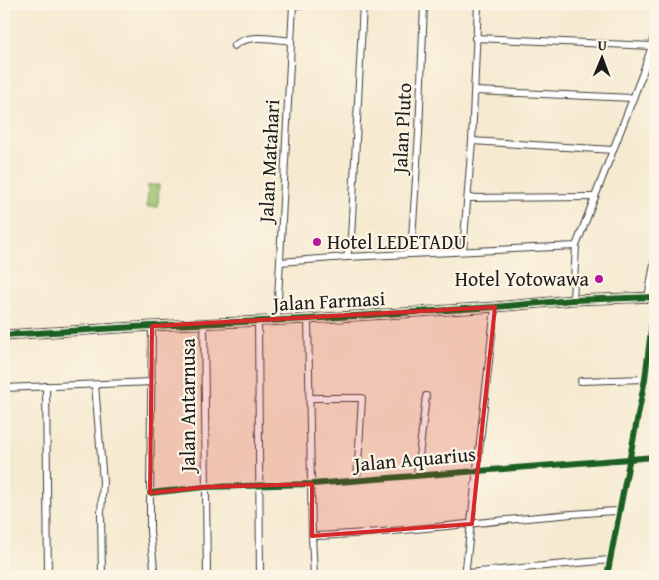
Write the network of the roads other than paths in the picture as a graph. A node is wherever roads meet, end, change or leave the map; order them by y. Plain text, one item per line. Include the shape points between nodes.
1 (293, 4) edge
2 (363, 4) edge
3 (387, 4) edge
4 (424, 4) edge
5 (478, 4) edge
6 (655, 27) edge
7 (475, 38) junction
8 (291, 41) junction
9 (234, 46) dead end
10 (652, 46) junction
11 (475, 91) junction
12 (633, 98) junction
13 (472, 141) junction
14 (613, 150) junction
15 (595, 197) junction
16 (468, 198) junction
17 (576, 246) junction
18 (463, 251) junction
19 (411, 254) junction
20 (348, 257) junction
21 (655, 258) edge
22 (280, 262) junction
23 (652, 297) edge
24 (573, 300) junction
25 (495, 307) junction
26 (277, 319) junction
27 (308, 319) junction
28 (258, 321) junction
29 (204, 324) junction
30 (152, 326) junction
31 (4, 335) edge
32 (645, 379) junction
33 (581, 381) dead end
34 (152, 382) junction
35 (95, 385) junction
36 (46, 386) junction
37 (4, 388) edge
38 (426, 396) dead end
39 (311, 398) junction
40 (655, 456) edge
41 (628, 458) junction
42 (479, 469) junction
43 (418, 474) junction
44 (357, 480) junction
45 (312, 484) junction
46 (258, 486) junction
47 (205, 487) junction
48 (150, 494) junction
49 (618, 512) junction
50 (472, 524) junction
51 (312, 536) junction
52 (610, 560) junction
53 (466, 574) edge
54 (48, 576) edge
55 (102, 576) edge
56 (155, 576) edge
57 (207, 576) edge
58 (260, 576) edge
59 (314, 576) edge
60 (435, 576) edge
61 (607, 576) edge

1 - 2 street
1 - 8 street, Jalan Matahari
2 - 3 street
2 - 20 street
4 - 19 street, Jalan Pluto
5 - 7 street
6 - 10 street
7 - 10 street
7 - 11 street
8 - 9 street via 253,39
8 - 22 street, Jalan Matahari
10 - 12 street
11 - 12 street
11 - 13 street
12 - 14 street
13 - 14 street
13 - 16 street
14 - 15 street
15 - 16 street
15 - 17 street
16 - 18 street
17 - 18 street
17 - 24 street
18 - 19 street
19 - 20 street
20 - 22 street
21 - 23 street
22 - 26 street, Jalan Matahari
23 - 24 street, Jalan Farmasi
23 - 32 street
24 - 25 street, Jalan Farmasi
25 - 27 street, Jalan Farmasi
25 - 42 street
26 - 27 street, Jalan Farmasi
26 - 28 street, Jalan Farmasi
27 - 39 street
28 - 29 street, Jalan Farmasi
28 - 46 street
29 - 30 street, Jalan Farmasi
29 - 47 street, Jalan Antarnusa
30 - 31 street, Jalan Farmasi
30 - 34 street
32 - 33 street
32 - 41 street
34 - 35 street
34 - 48 street
35 - 36 street
35 - 55 street via 103,482
36 - 37 street
36 - 54 street
38 - 43 street
39 - 44 street via 362,398
39 - 45 street
40 - 41 street, Jalan Aquarius
41 - 42 street, Jalan Aquarius
41 - 49 street
42 - 43 street, Jalan Aquarius
42 - 50 street
43 - 44 street, Jalan Aquarius
44 - 45 street, Jalan Aquarius
45 - 46 street, Jalan Aquarius
45 - 51 street
46 - 47 street, Jalan Aquarius
46 - 58 street
47 - 48 street, Jalan Aquarius
47 - 57 street, Jalan Antarnusa
48 - 56 street
49 - 50 street
49 - 52 street
50 - 51 street
50 - 53 street
51 - 59 street
52 - 53 street
52 - 61 street
53 - 60 street

